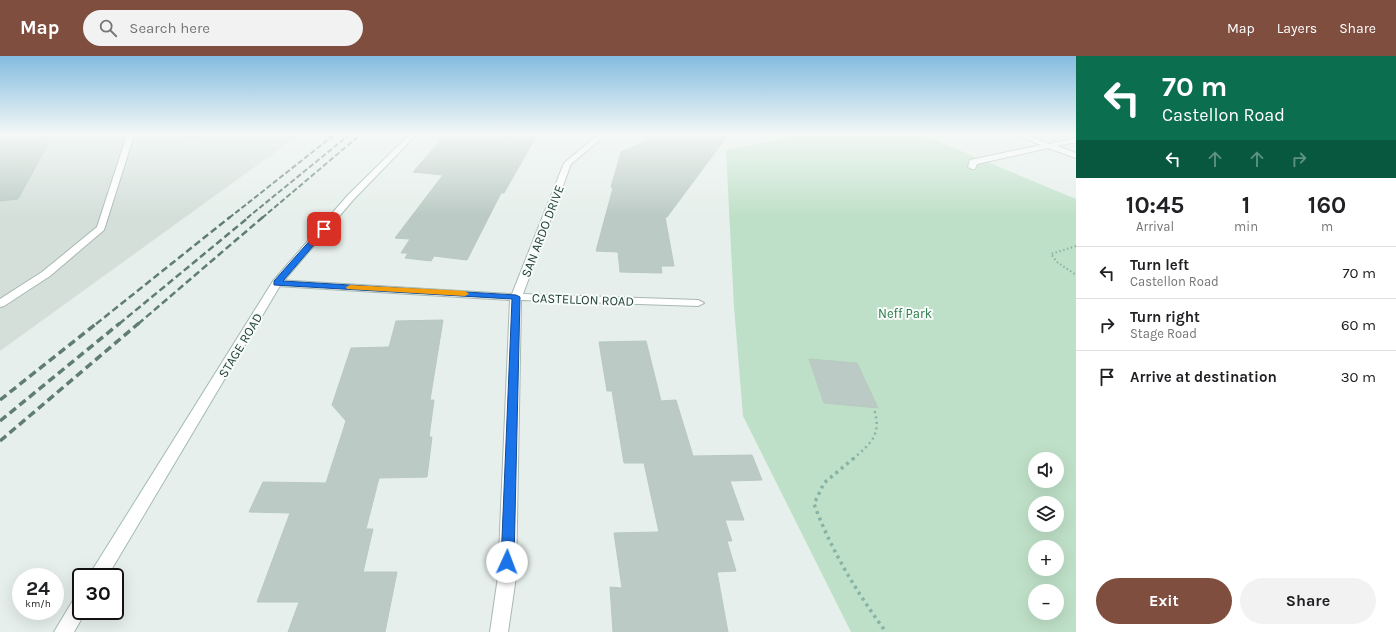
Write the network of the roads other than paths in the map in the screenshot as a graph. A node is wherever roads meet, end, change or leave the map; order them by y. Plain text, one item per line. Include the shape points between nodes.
1 (122, 162) edge
2 (387, 162) edge
3 (569, 162) edge
4 (974, 162) edge
5 (972, 167) dead end
6 (277, 283) junction
7 (516, 297) junction
8 (698, 303) dead end
9 (0, 304) edge
10 (103, 568) edge
11 (72, 618) edge
12 (63, 632) edge
13 (499, 632) edge

1 - 9 street via 100,228 46,274
2 - 6 street, STAGE ROAD via 351,197
3 - 7 street, SAN ARDO DRIVE
4 - 5 street
6 - 7 street, CASTELLON ROAD
6 - 10 street, STAGE ROAD
7 - 8 street, CASTELLON ROAD
7 - 13 street, SAN ARDO DRIVE via 507,577
11 - 12 street

